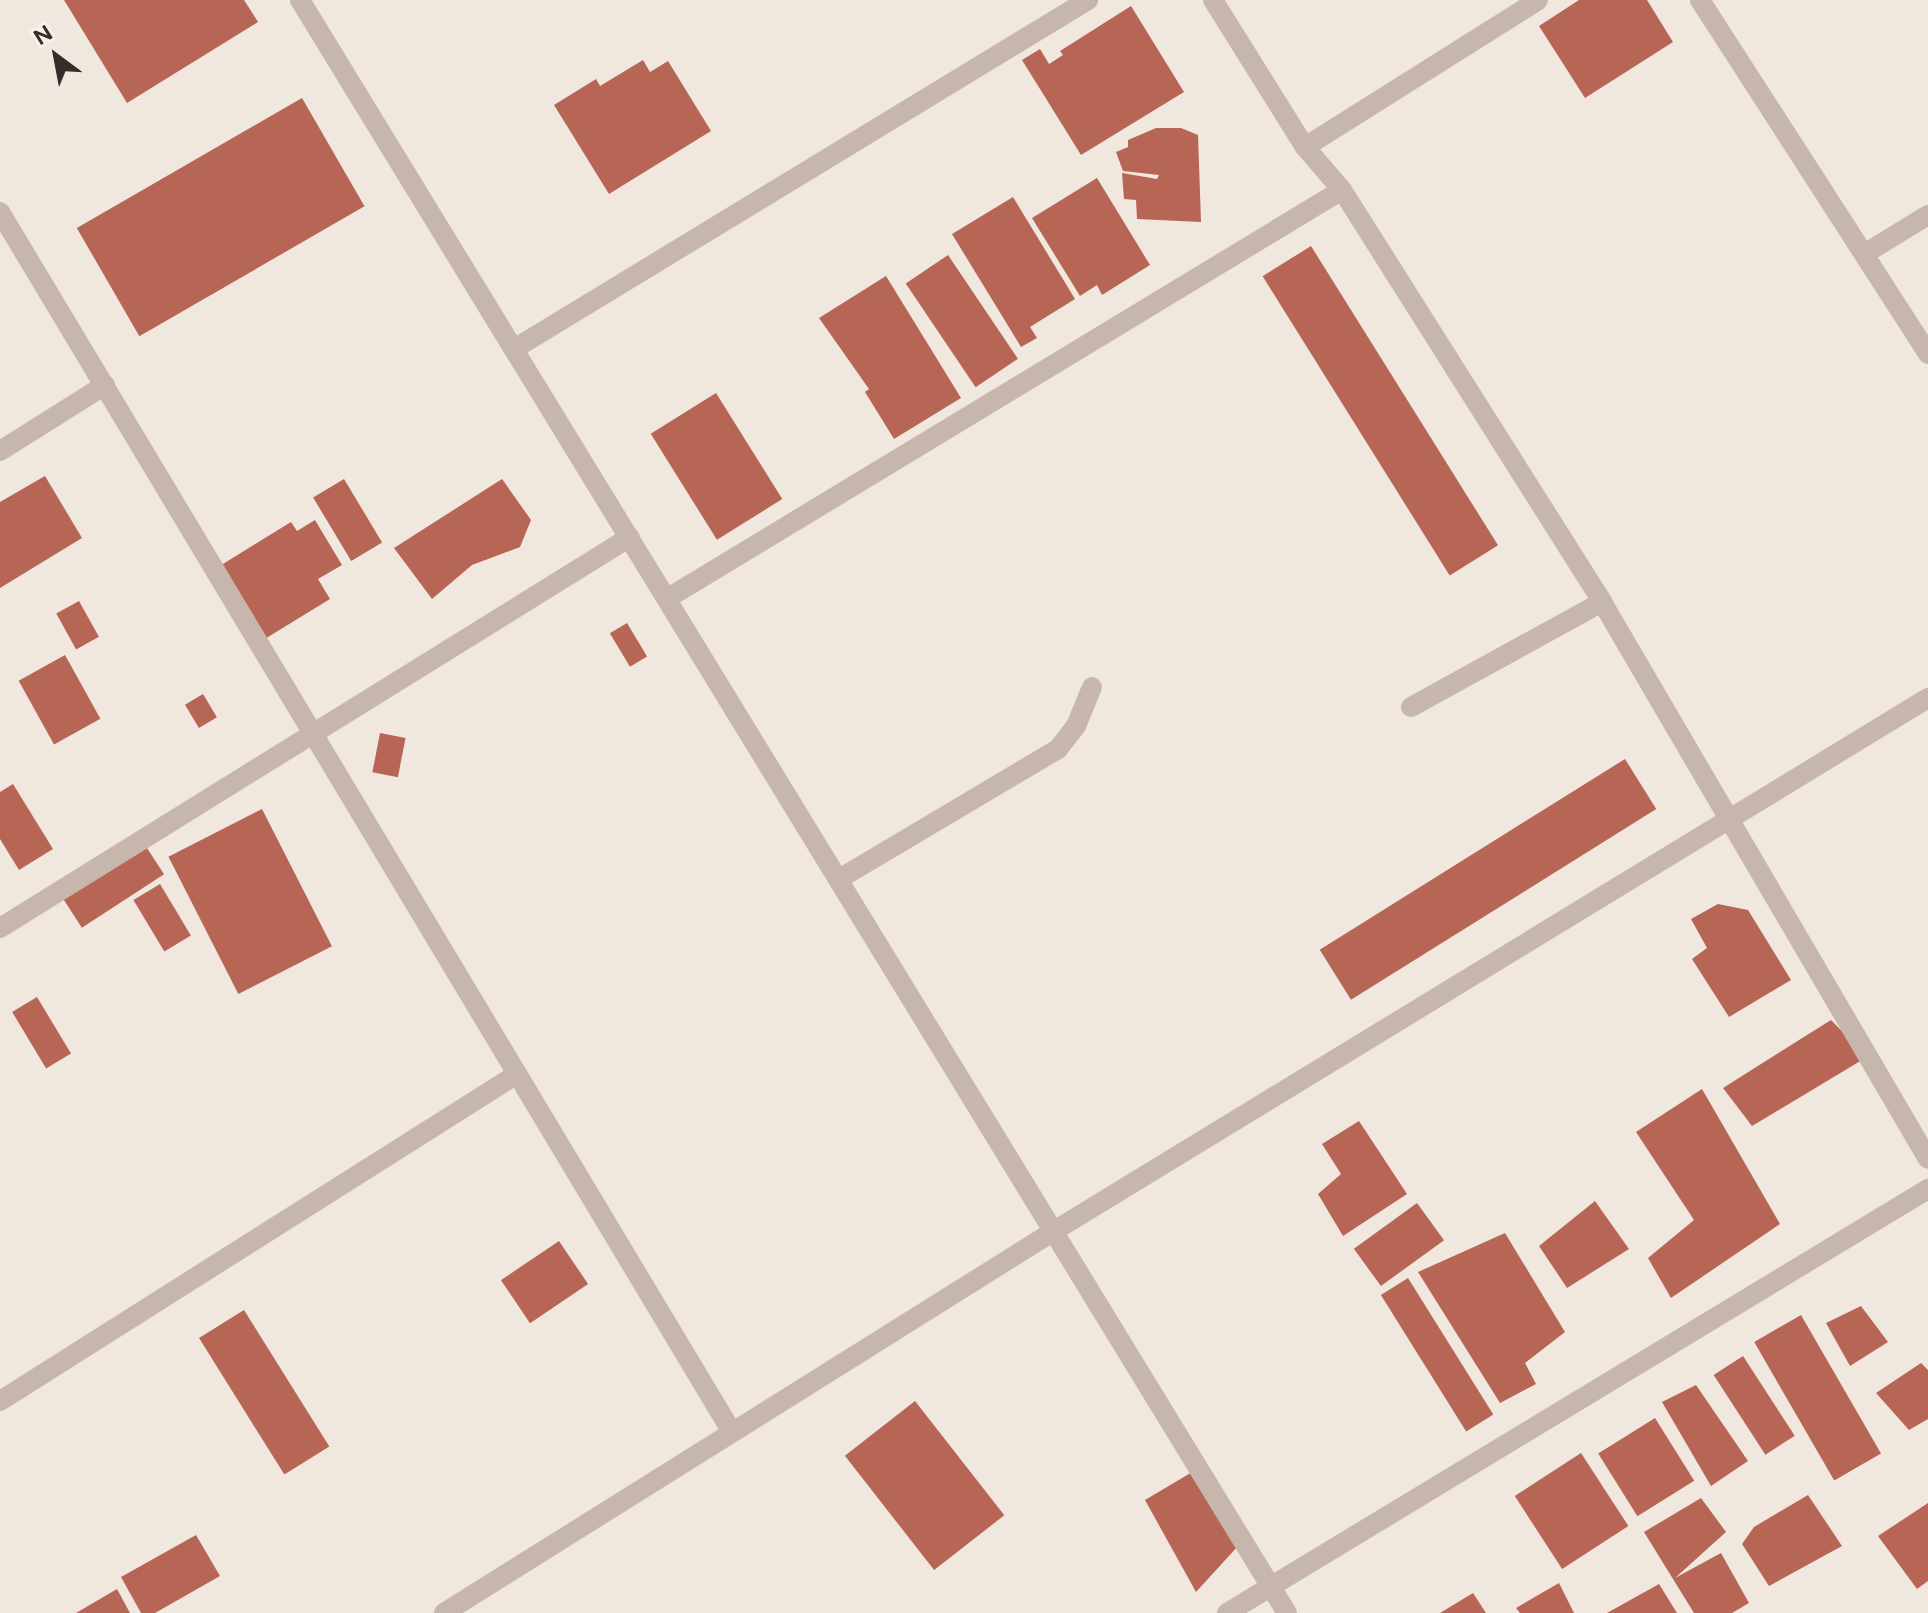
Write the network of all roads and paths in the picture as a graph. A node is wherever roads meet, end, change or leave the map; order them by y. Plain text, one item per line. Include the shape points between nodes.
1 (300, 0) edge
2 (1088, 0) edge
3 (1213, 0) edge
4 (1538, 0) edge
5 (1700, 0) edge
6 (1305, 147) junction
7 (1342, 190) junction
8 (0, 212) edge
9 (1928, 215) edge
10 (1866, 253) junction
11 (514, 349) junction
12 (1928, 354) edge
13 (105, 385) junction
14 (0, 451) edge
15 (630, 537) junction
16 (668, 598) junction
17 (1602, 602) junction
18 (1092, 687) dead end
19 (1928, 698) edge
20 (1411, 707) dead end
21 (314, 735) junction
22 (1729, 820) junction
23 (839, 879) junction
24 (0, 928) edge
25 (517, 1074) junction
26 (1928, 1159) edge
27 (1928, 1189) edge
28 (1054, 1231) junction
29 (0, 1401) edge
30 (732, 1432) junction
31 (1271, 1586) junction
32 (444, 1613) edge
33 (1227, 1613) edge
34 (1287, 1613) edge

1 - 11 street
2 - 11 street
3 - 6 street
4 - 6 street
5 - 10 street
6 - 7 street
7 - 16 street
7 - 17 street
8 - 13 street
9 - 10 street
10 - 12 street
11 - 15 street
13 - 14 street
13 - 21 street
15 - 16 street
15 - 21 street
16 - 23 street
17 - 20 street
17 - 22 street
18 - 23 street via 1076,726 1058,749
19 - 22 street
21 - 24 street
21 - 25 street
22 - 26 street
22 - 28 street
23 - 28 street
25 - 29 street
25 - 30 street
27 - 31 street
28 - 30 street
28 - 31 street
30 - 32 street
31 - 33 street
31 - 34 street

